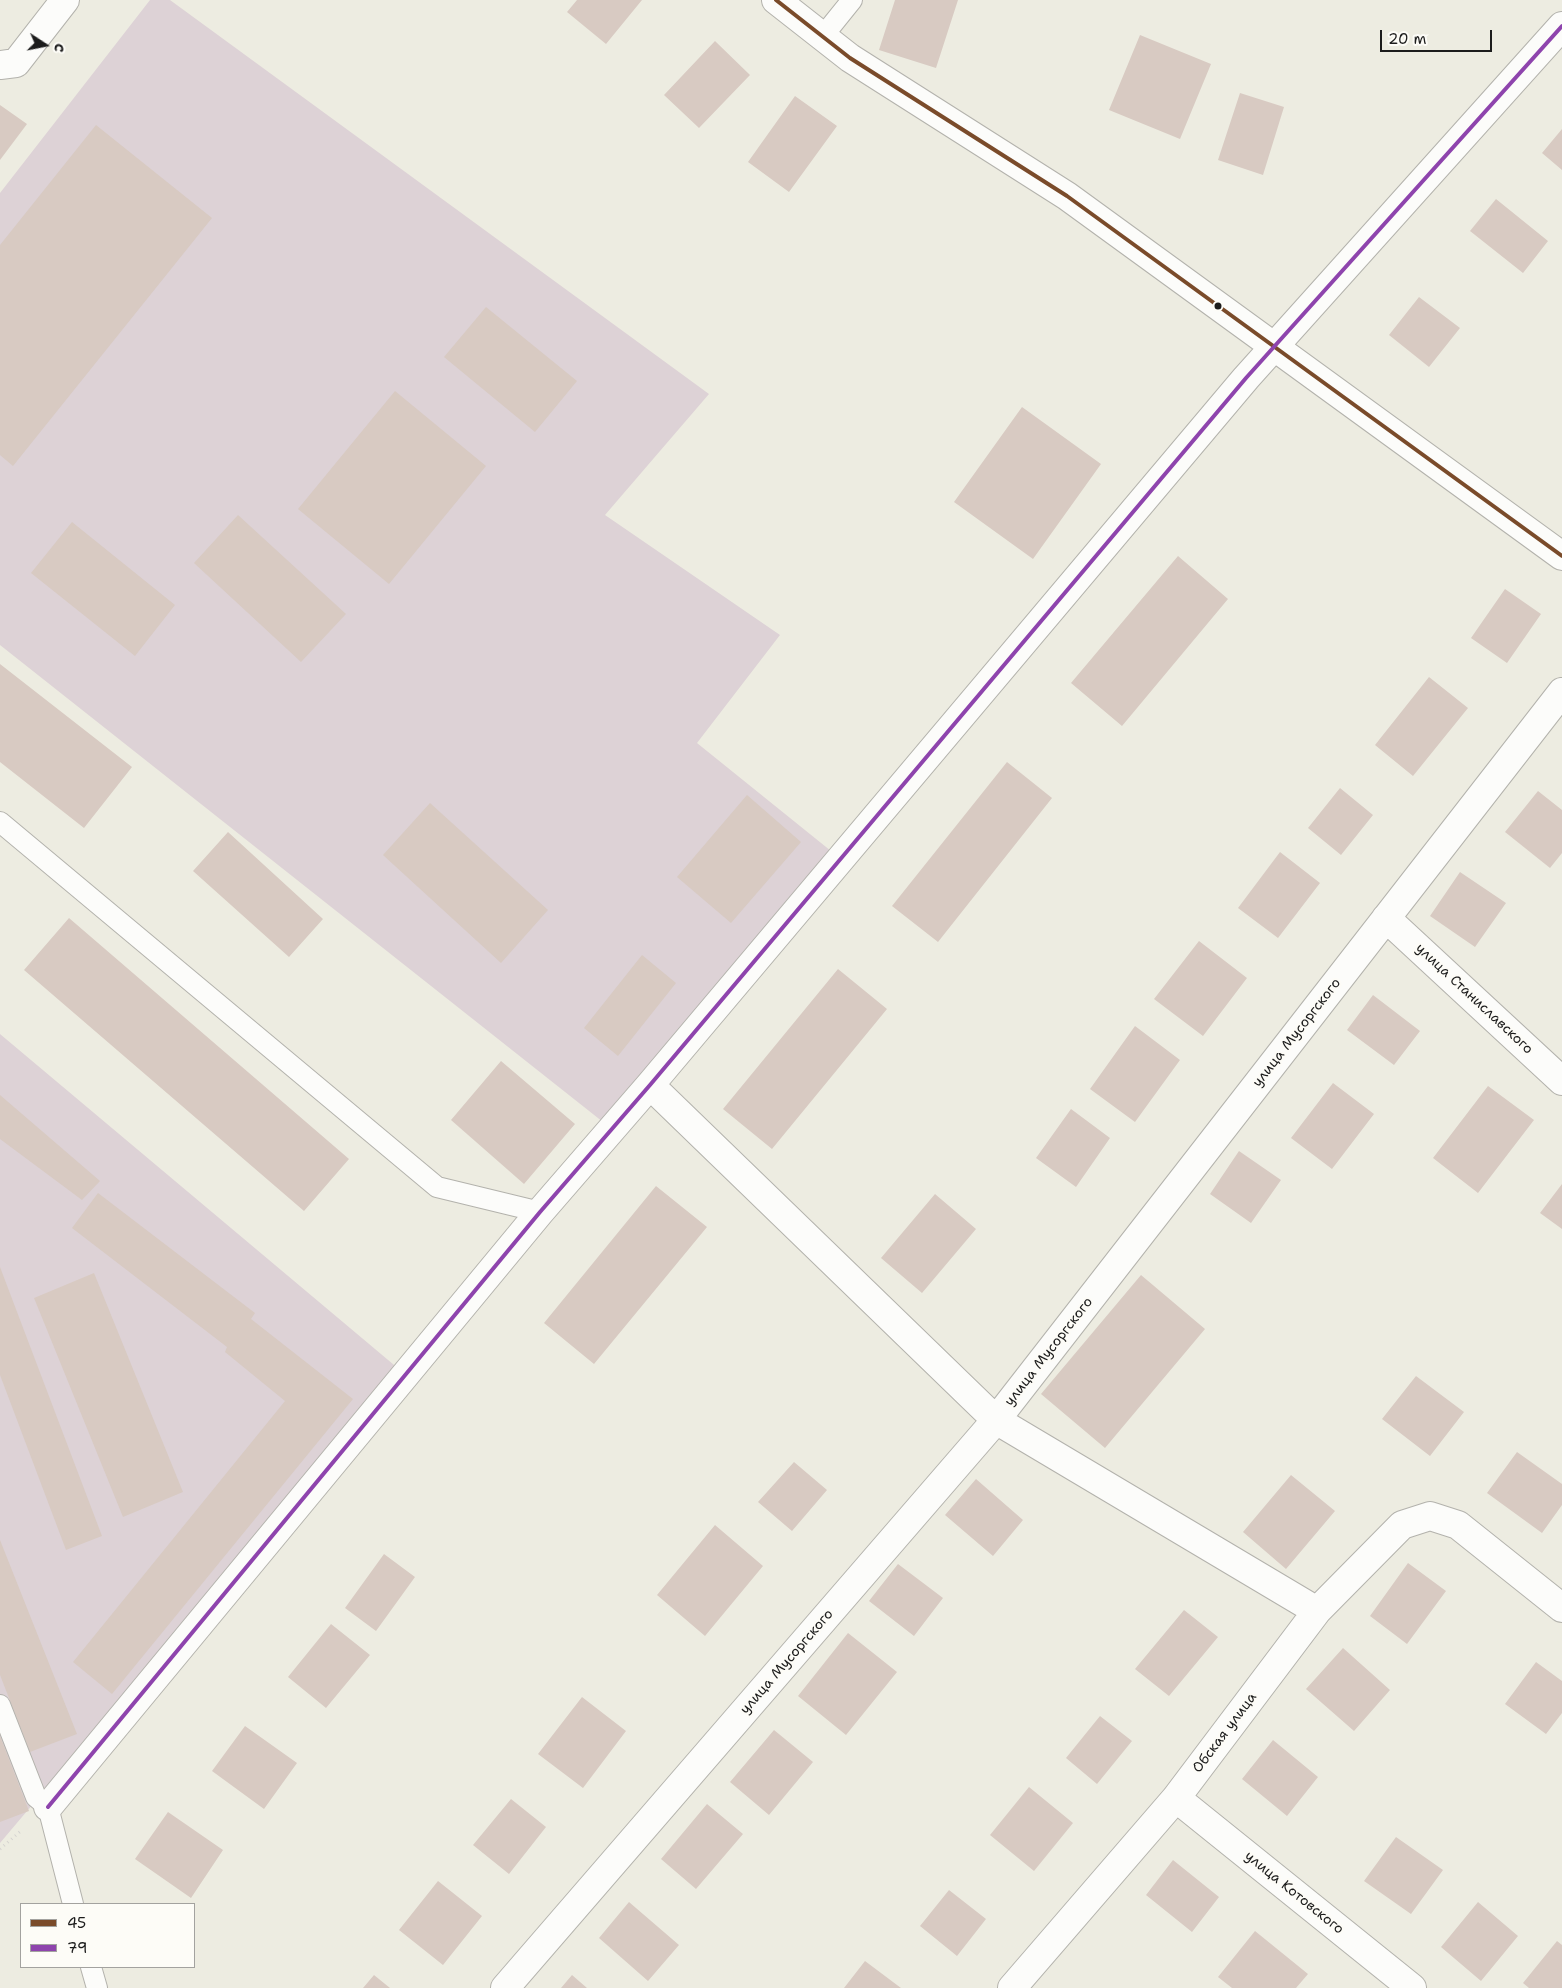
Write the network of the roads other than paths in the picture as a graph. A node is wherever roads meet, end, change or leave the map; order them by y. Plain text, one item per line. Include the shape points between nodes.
1 (65, 0) edge
2 (776, 0) edge
3 (852, 0) edge
4 (823, 36) junction
5 (1557, 41) edge
6 (0, 65) edge
7 (1274, 346) junction
8 (1562, 556) edge
9 (1562, 692) edge
10 (0, 822) edge
11 (1386, 918) junction
12 (1562, 1081) edge
13 (650, 1086) junction
14 (540, 1212) junction
15 (996, 1420) junction
16 (1562, 1608) edge
17 (1317, 1611) junction
18 (0, 1705) edge
19 (1176, 1798) junction
20 (48, 1807) junction
21 (73, 1903) edge
22 (91, 1968) edge
23 (97, 1988) edge
24 (505, 1988) edge
25 (1012, 1988) edge
26 (1412, 1988) edge

1 - 6 street via 16,63
2 - 4 street
3 - 4 lane
4 - 7 street via 850,58 1067,196
5 - 7 street
7 - 8 street
7 - 13 street
9 - 11 street, улица Мусоргского
10 - 14 lane via 437,1187
11 - 12 street, улица Станиславского
11 - 15 street, улица Мусоргского
13 - 14 street
13 - 15 street
14 - 20 street
15 - 17 street
15 - 24 street, улица Мусоргского
16 - 17 street, Обская улица via 1458,1525 1430,1516 1402,1525
17 - 19 street, Обская улица
18 - 20 lane via 36,1797
19 - 25 street, Обская улица
19 - 26 street, улица Котовского
20 - 21 lane
22 - 23 lane

